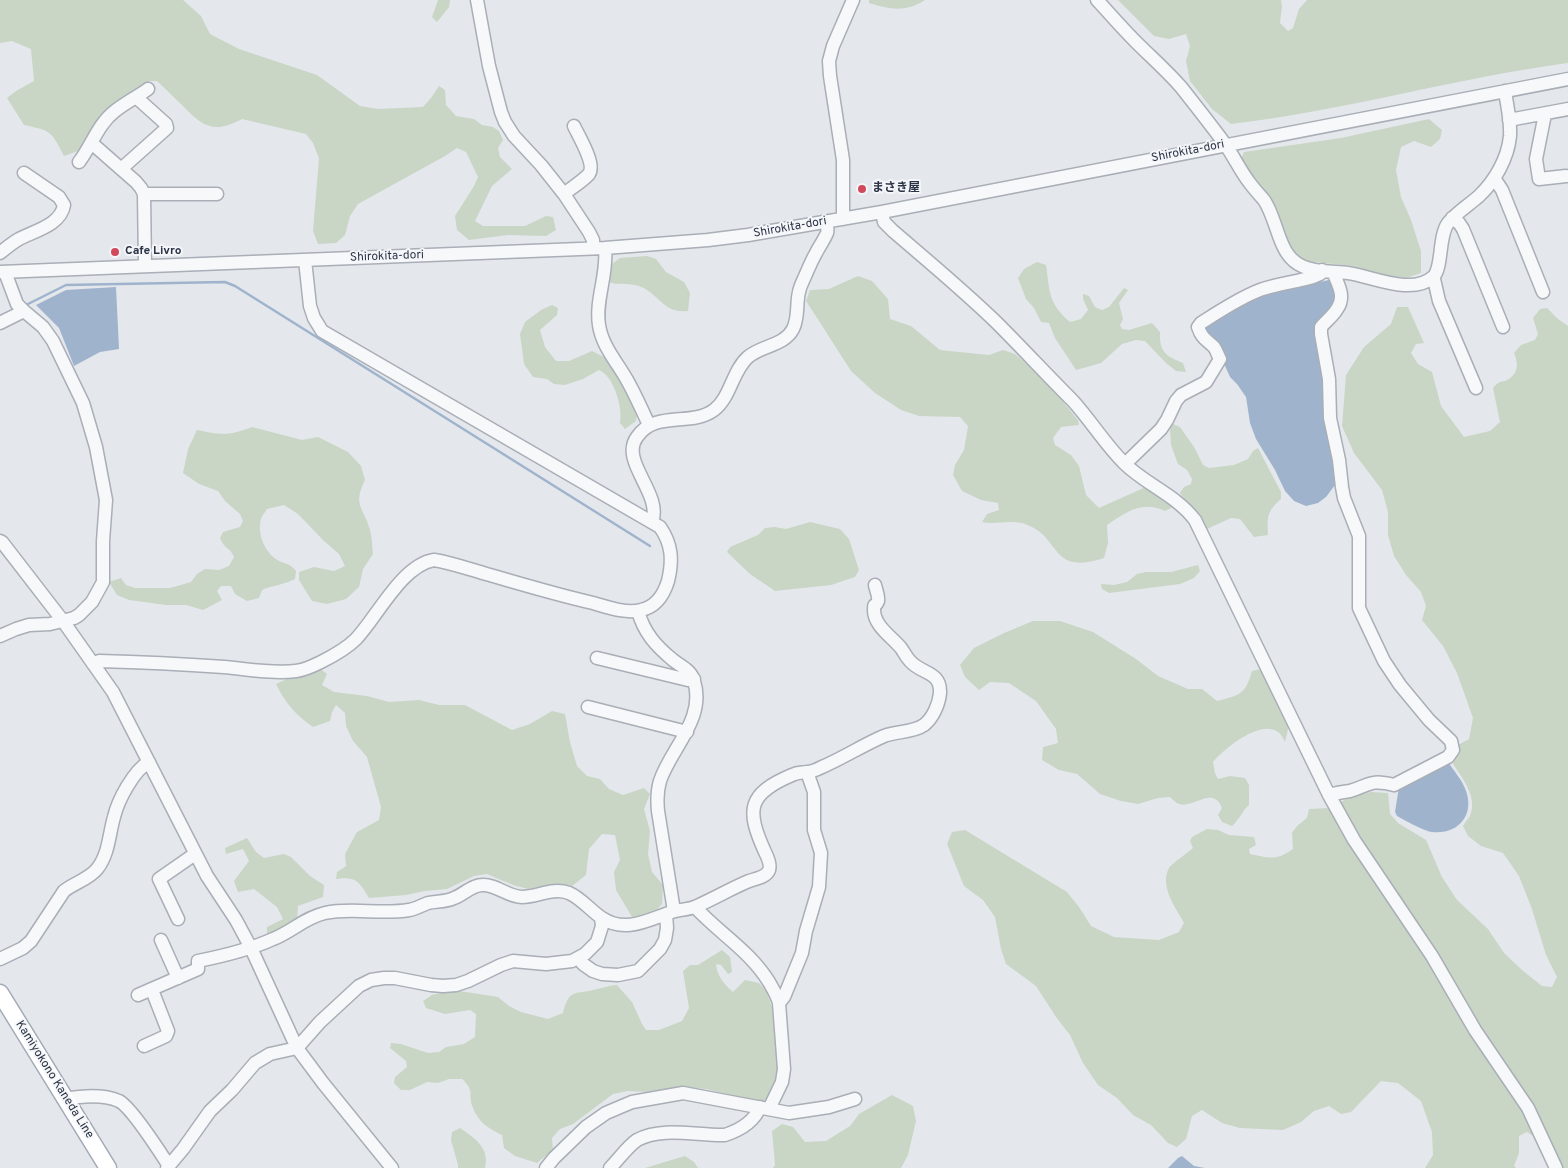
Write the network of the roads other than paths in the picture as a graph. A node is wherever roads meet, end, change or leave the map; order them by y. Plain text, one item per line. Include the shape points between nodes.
1 (477, 0) edge
2 (854, 0) edge
3 (1097, 0) edge
4 (1568, 79) edge
5 (148, 89) dead end
6 (1505, 91) junction
7 (137, 98) junction
8 (1568, 109) edge
9 (1545, 114) junction
10 (1509, 120) junction
11 (574, 126) dead end
12 (91, 145) junction
13 (1225, 145) junction
14 (79, 162) dead end
15 (120, 169) junction
16 (24, 173) dead end
17 (1566, 176) dead end
18 (1494, 178) junction
19 (144, 194) junction
20 (217, 194) dead end
21 (564, 194) junction
22 (882, 212) junction
23 (1452, 218) junction
24 (843, 219) junction
25 (827, 222) junction
26 (599, 248) junction
27 (0, 253) edge
28 (305, 260) junction
29 (144, 266) junction
30 (1327, 271) junction
31 (3, 272) edge
32 (1432, 278) junction
33 (1543, 292) dead end
34 (24, 311) junction
35 (0, 323) edge
36 (1503, 327) dead end
37 (1476, 388) dead end
38 (649, 425) junction
39 (1125, 464) junction
40 (652, 522) junction
41 (0, 541) edge
42 (874, 585) dead end
43 (638, 611) junction
44 (63, 621) junction
45 (0, 636) edge
46 (597, 658) dead end
47 (93, 664) junction
48 (694, 679) junction
49 (588, 707) dead end
50 (687, 732) junction
51 (149, 762) junction
52 (807, 772) junction
53 (1329, 795) junction
54 (195, 854) junction
55 (696, 907) junction
56 (670, 912) junction
57 (601, 918) junction
58 (178, 919) dead end
59 (161, 940) dead end
60 (251, 948) junction
61 (578, 958) junction
62 (0, 959) edge
63 (178, 978) junction
64 (152, 990) junction
65 (0, 992) edge
66 (138, 995) dead end
67 (780, 1003) junction
68 (144, 1046) dead end
69 (297, 1048) junction
70 (65, 1099) junction
71 (855, 1099) dead end
72 (765, 1108) junction
73 (168, 1167) edge
74 (108, 1168) edge
75 (392, 1168) edge
76 (546, 1168) edge
77 (610, 1168) edge
78 (1556, 1168) edge

1 - 21 street via 489,66 505,122
2 - 24 street via 829,61 843,160
3 - 13 street via 1180,87
4 - 6 street, Shirokita-dori
5 - 7 street
6 - 10 street
6 - 13 street, Shirokita-dori
7 - 12 street via 106,119
7 - 15 street via 167,128
8 - 9 street
9 - 10 street
9 - 17 street via 1536,159 1539,179
10 - 18 street via 1506,155
11 - 21 street via 591,162 591,169
12 - 14 street
12 - 15 street
13 - 22 street, Shirokita-dori
13 - 30 street via 1264,201 1293,260
15 - 19 street via 136,182
16 - 27 street via 59,197 64,205 63,211 48,225
18 - 23 street via 1480,196
18 - 33 street via 1502,190
19 - 20 street
19 - 29 street
21 - 26 street
22 - 24 street, Shirokita-dori
22 - 39 street via 884,222 893,231 995,321 1043,370
23 - 32 street via 1442,235 1438,265
23 - 36 street via 1462,229
24 - 25 street, Shirokita-dori
25 - 26 street, Shirokita-dori via 724,238
25 - 38 street via 827,234 799,291 797,317 785,338 749,356 713,411
26 - 28 street, Shirokita-dori
26 - 38 street via 606,257 598,310 601,336
28 - 29 street, Shirokita-dori
28 - 40 street via 310,306 322,331
29 - 31 street, Shirokita-dori
30 - 32 street via 1400,284
30 - 39 street via 1313,278 1262,289 1201,323 1198,330 1215,348 1220,359 1206,382 1181,395 1161,429
30 - 53 street via 1342,293 1338,309 1321,327 1321,334 1330,418 1344,498 1359,536 1359,608 1384,661 1400,686 1451,741 1453,750 1448,757 1394,785 1368,783
31 - 34 street via 17,304
32 - 37 street
34 - 35 street
34 - 44 street via 49,334 83,403 106,500 103,582 92,602 79,615
38 - 40 street via 636,438 633,453 652,502 655,514
39 - 53 street via 1174,498 1195,520
40 - 43 street via 660,526 667,537 672,559 670,572 660,599
41 - 44 street
42 - 52 street via 878,594 874,611 879,624 908,660 935,676 939,683 935,711 921,727 884,736
43 - 47 street via 611,608 434,560 419,565 408,575 356,639 341,652 306,669 272,671 149,662
43 - 48 street via 649,637
44 - 45 street via 29,625
44 - 47 street
46 - 48 street
47 - 51 street via 113,692
48 - 50 street via 697,702
49 - 50 street
50 - 56 street via 668,763 657,795
51 - 54 street
51 - 62 street via 132,779 122,796 114,814 109,842 97,868 64,891 31,941
52 - 55 street via 781,780 756,800 754,824 770,866 767,874
52 - 67 street via 814,792 814,830 821,853 819,887 802,953
53 - 78 street via 1369,865 1432,956 1475,1030 1528,1108
54 - 58 street via 159,879
54 - 60 street
55 - 56 street
55 - 67 street via 760,968
56 - 57 street via 633,925 621,926
56 - 61 street via 665,940 638,971 602,974
57 - 60 street via 568,892 550,891 522,897 484,884 457,897 409,910 324,913
57 - 61 street via 597,942
59 - 63 street
60 - 63 street via 198,961 198,969
60 - 69 street
61 - 69 street via 560,963 513,961 456,985 431,986 395,978 371,980 352,990
63 - 64 street
64 - 66 street
64 - 68 street via 168,1030 166,1036
65 - 70 main road, Kamiyokono Kaneda Line
67 - 72 street via 784,1069 782,1082
69 - 73 street via 270,1054 255,1063 210,1111
69 - 75 street
70 - 73 street via 93,1096 121,1102
70 - 74 main road, Kamiyokono Kaneda Line
71 - 72 street via 799,1113
72 - 76 street via 683,1092 632,1102 606,1113 586,1127
72 - 77 street via 735,1132 725,1135 660,1132 648,1136 636,1141

